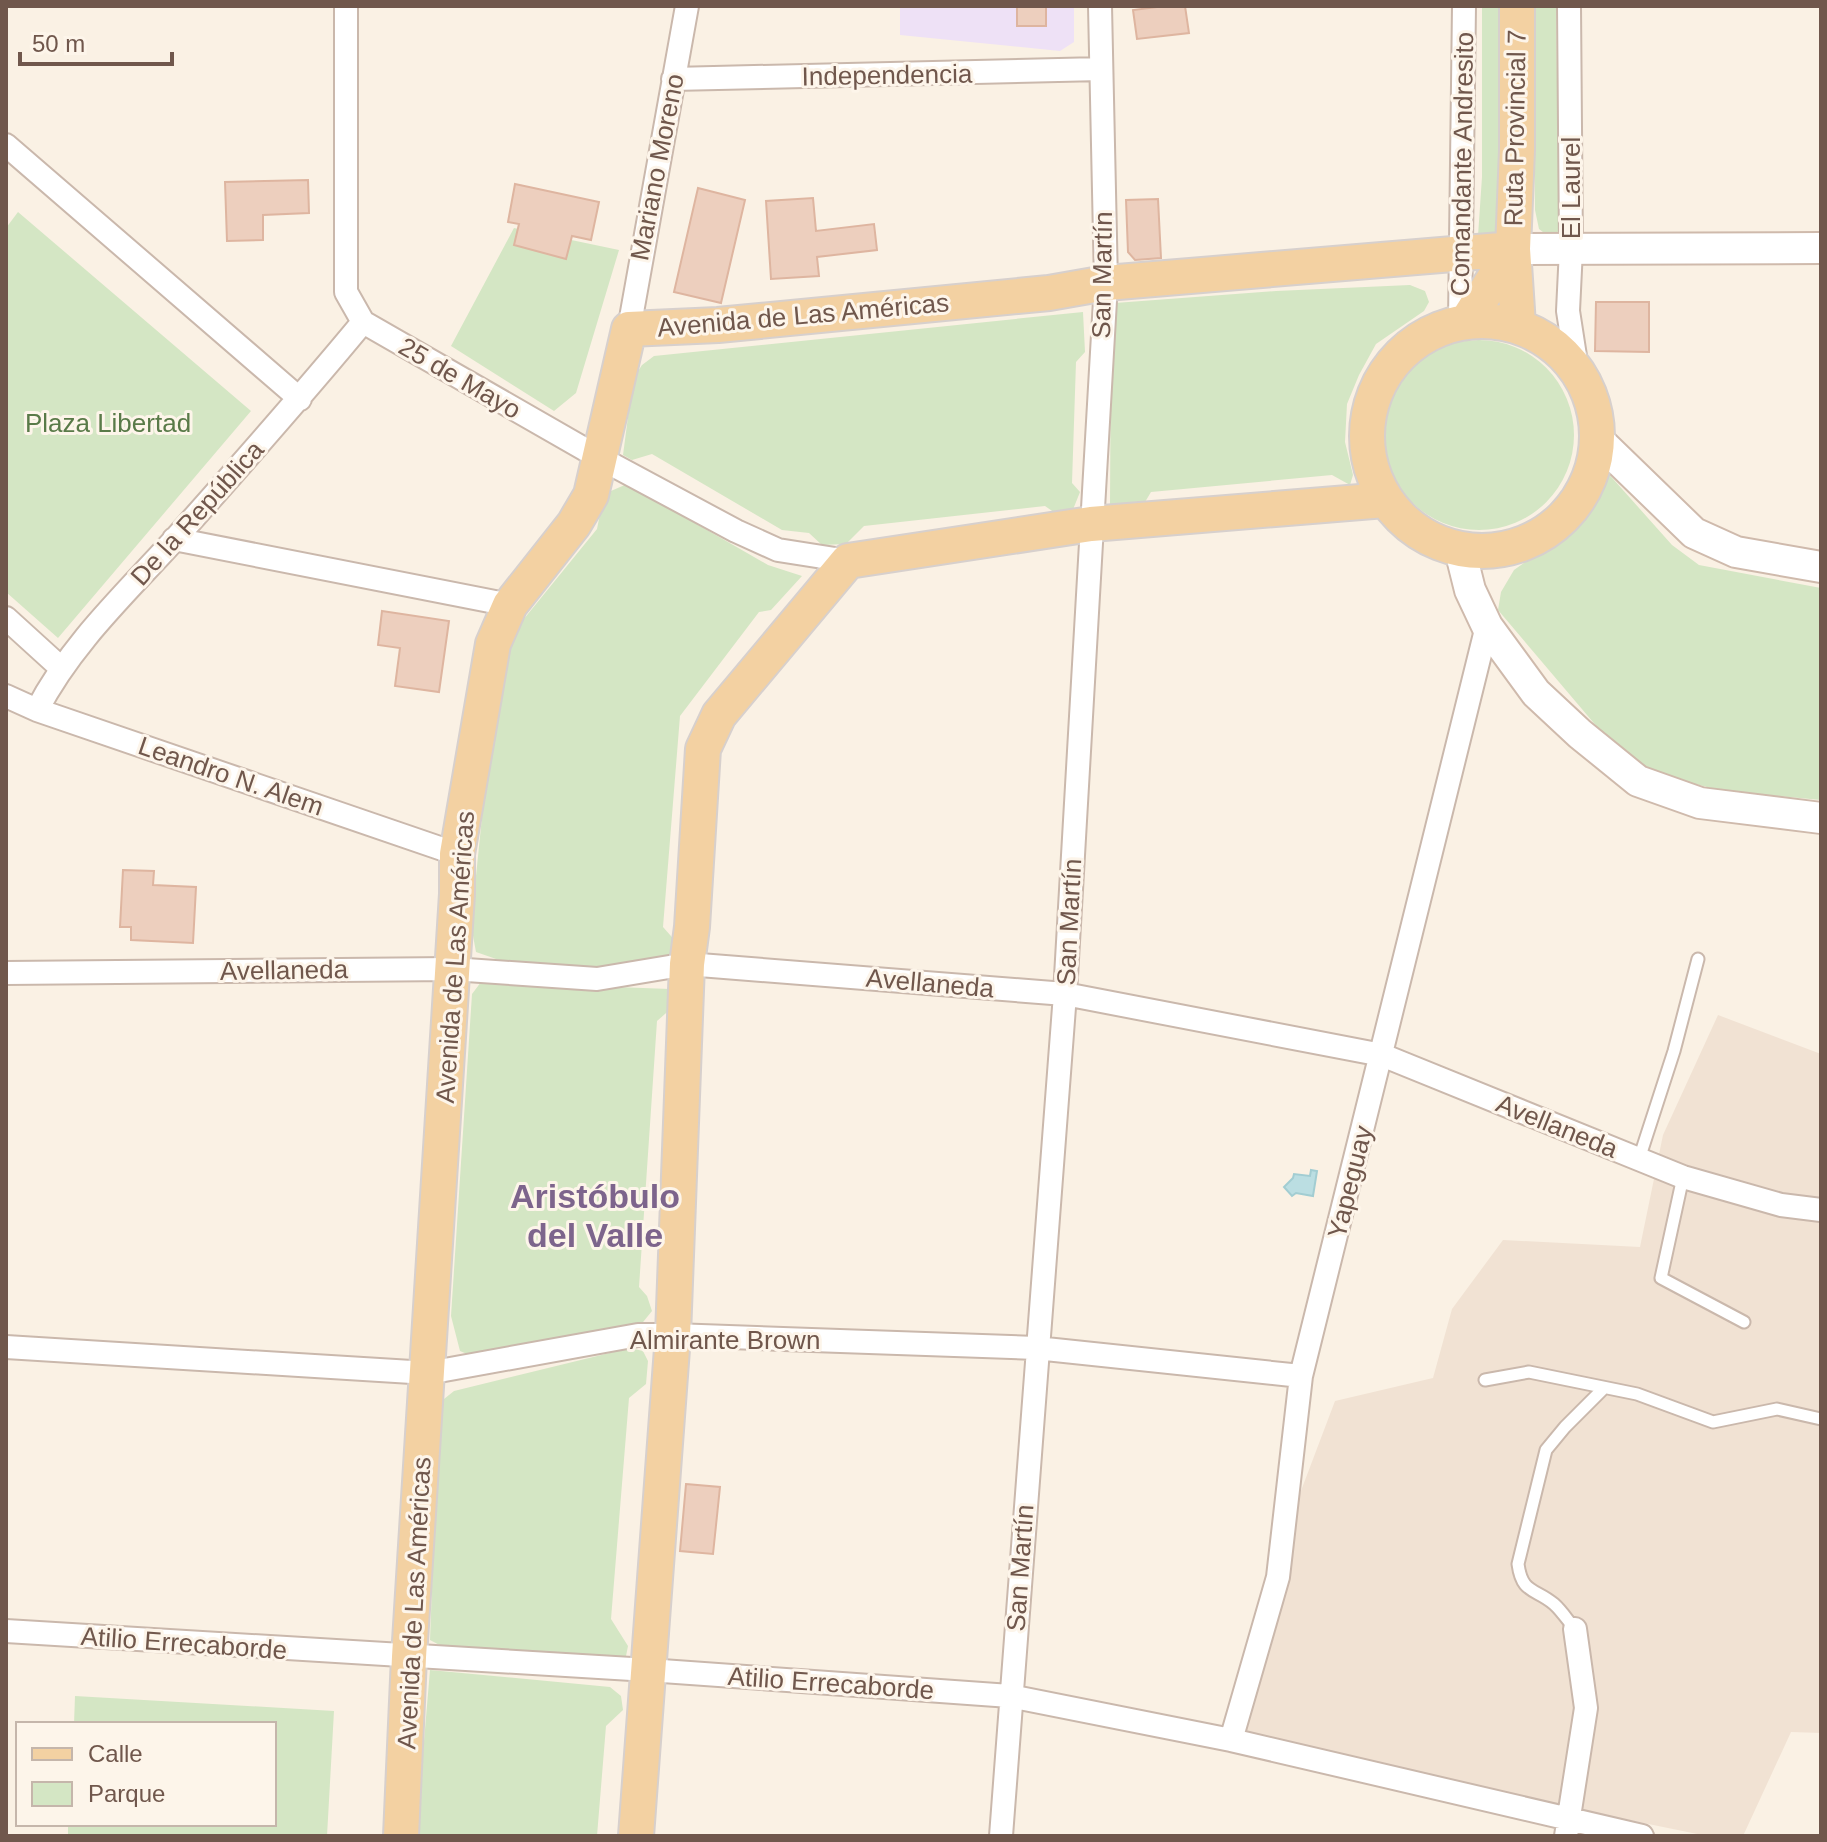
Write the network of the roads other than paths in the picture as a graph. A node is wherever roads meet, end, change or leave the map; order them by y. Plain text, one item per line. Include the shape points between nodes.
1 (346, 6) edge
2 (687, 6) edge
3 (1100, 6) edge
4 (1464, 6) edge
5 (1517, 6) edge
6 (1569, 6) edge
7 (1101, 69) junction
8 (673, 79) junction
9 (6, 145) edge
10 (1821, 248) edge
11 (1513, 249) junction
12 (1571, 249) junction
13 (1460, 252) junction
14 (1106, 283) junction
15 (1464, 321) junction
16 (363, 322) junction
17 (1518, 325) junction
18 (629, 329) junction
19 (1577, 369) junction
20 (300, 399) junction
21 (1598, 440) junction
22 (600, 458) junction
23 (1385, 500) junction
24 (1091, 524) junction
25 (174, 539) junction
26 (1460, 550) junction
27 (848, 561) junction
28 (1821, 567) edge
29 (510, 605) junction
30 (6, 618) edge
31 (1487, 626) junction
32 (61, 668) junction
33 (6, 696) edge
34 (37, 710) junction
35 (1821, 818) edge
36 (457, 854) junction
37 (1698, 959) dead end
38 (687, 964) junction
39 (452, 969) junction
40 (6, 973) edge
41 (1065, 994) junction
42 (1382, 1055) junction
43 (1639, 1159) junction
44 (1683, 1177) junction
45 (1821, 1210) edge
46 (1744, 1322) dead end
47 (673, 1335) junction
48 (6, 1347) edge
49 (1036, 1348) junction
50 (428, 1373) junction
51 (1301, 1376) junction
52 (1485, 1380) dead end
53 (1604, 1388) junction
54 (1821, 1419) edge
55 (1575, 1629) joint
56 (6, 1631) edge
57 (409, 1657) junction
58 (648, 1670) junction
59 (1010, 1696) junction
60 (1231, 1740) junction
61 (1568, 1828) edge
62 (401, 1836) edge
63 (636, 1836) edge
64 (1001, 1836) edge
65 (1642, 1836) edge

1 - 16 street via 346,292
2 - 8 street, Mariano Moreno
3 - 7 street, San Martín
4 - 13 street, Comandante Andresito
5 - 11 main road, Ruta Provincial 7
6 - 12 street, El Laurel
7 - 8 street, Independencia
7 - 14 street, San Martín
8 - 18 street, Mariano Moreno
9 - 20 street
10 - 12 main road
11 - 12 main road
11 - 13 main road, Avenida de Las Américas
11 - 15 main road, Ruta Provincial 7
11 - 17 main road, Ruta Provincial 7
12 - 19 street, El Laurel via 1568,311
13 - 14 main road, Avenida de Las Américas
13 - 15 street, Comandante Andresito
14 - 18 main road, Avenida de Las Américas via 1003,298
14 - 24 street, San Martín
15 - 17 main road
15 - 23 main road via 1426,333 1396,357 1375,389 1366,426 1369,464
16 - 20 street, De la República
16 - 22 street, 25 de Mayo
17 - 19 main road via 1551,342
18 - 22 main road, Avenida de Las Américas
19 - 21 main road via 1593,402
20 - 25 street, De la República
21 - 26 main road via 1590,479 1569,513 1549,530 1500,551
21 - 28 main road via 1694,533 1736,552
22 - 27 street, 25 de Mayo via 761,543
22 - 29 main road, Avenida de Las Américas via 591,495 574,524
23 - 24 main road
23 - 26 main road via 1405,523
24 - 27 main road
24 - 41 street, San Martín
25 - 29 street
25 - 32 street, De la República
26 - 31 main road
27 - 38 main road via 719,715 703,749
29 - 36 main road, Avenida de Las Américas via 493,644
30 - 32 street
31 - 35 main road via 1536,693 1638,781 1700,803
31 - 42 street, Yapeguay
32 - 34 street, De la República
33 - 34 street, Leandro N. Alem
34 - 36 street, Leandro N. Alem
36 - 39 main road, Avenida de Las Américas
37 - 43 lane
38 - 39 street, Avellaneda via 597,979
38 - 41 street, Avellaneda
38 - 47 main road
39 - 40 street, Avellaneda
39 - 50 main road, Avenida de Las Américas
41 - 42 street, Avellaneda
41 - 49 street, San Martín
42 - 43 street, Avellaneda
42 - 51 street, Yapeguay
43 - 44 street, Avellaneda
44 - 45 street, Avellaneda via 1781,1205
44 - 46 lane via 1661,1278
47 - 49 street, Almirante Brown
47 - 50 street, Almirante Brown via 638,1335
47 - 58 main road
48 - 50 street, Almirante Brown
49 - 51 street, Almirante Brown
49 - 59 street, San Martín
50 - 57 main road, Avenida de Las Américas
51 - 60 street, Yapeguay via 1278,1577
52 - 53 lane via 1529,1372
53 - 54 lane via 1637,1394 1713,1422 1777,1409
53 - 55 lane via 1546,1450 1519,1556 1520,1580 1554,1604
55 - 61 street via 1586,1708
56 - 57 street, Atilio Errecaborde
57 - 58 street, Atilio Errecaborde
57 - 62 main road, Avenida de Las Américas
58 - 59 street, Atilio Errecaborde
58 - 63 main road
59 - 60 street, Atilio Errecaborde
59 - 64 street, San Martín
60 - 61 street, Atilio Errecaborde
61 - 65 street, Atilio Errecaborde

